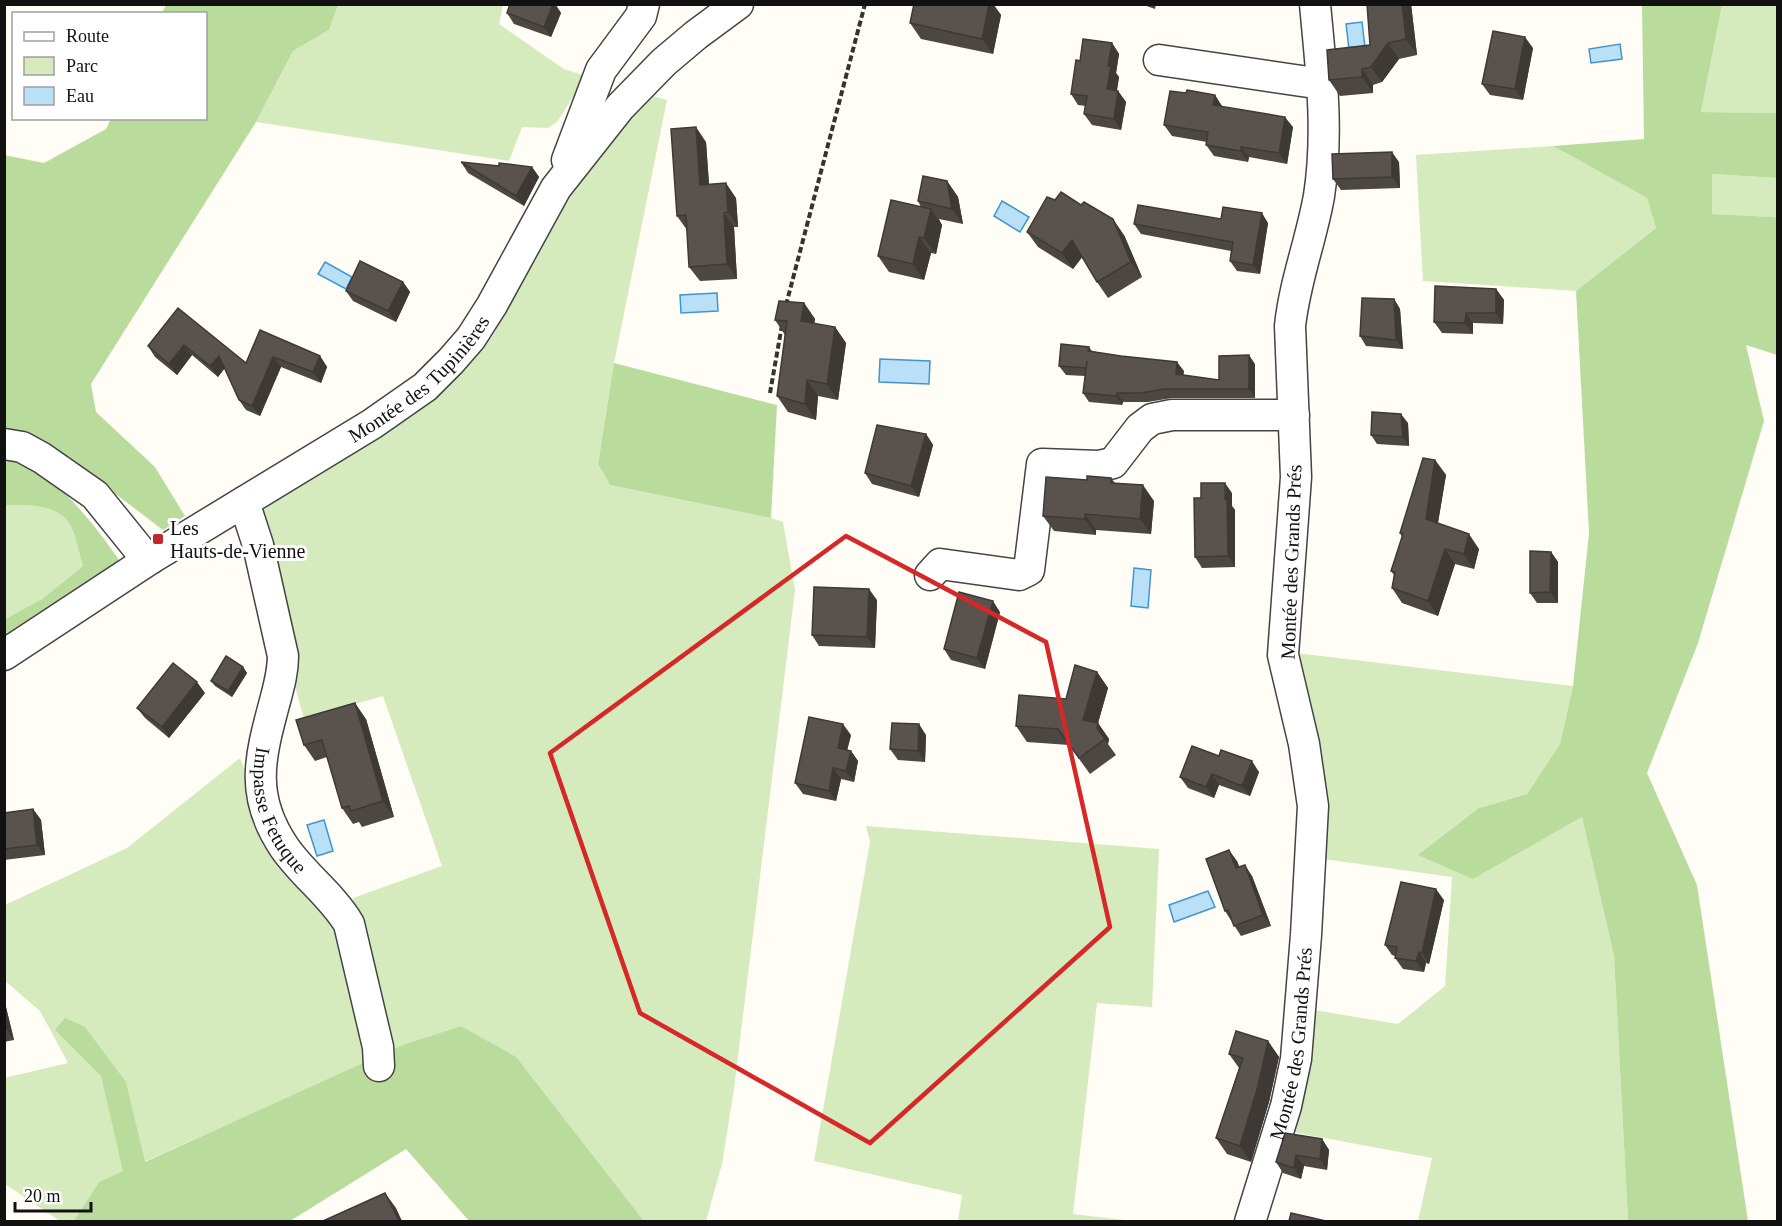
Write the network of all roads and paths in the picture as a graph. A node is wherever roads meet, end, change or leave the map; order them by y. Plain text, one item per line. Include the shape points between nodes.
1 (644, 4) edge
2 (738, 4) edge
3 (865, 4) edge
4 (1315, 4) edge
5 (1159, 60) dead end
6 (1322, 84) junction
7 (556, 188) junction
8 (770, 393) dead end
9 (1294, 415) junction
10 (4, 444) edge
11 (244, 502) junction
12 (150, 559) junction
13 (930, 575) dead end
14 (4, 655) edge
15 (379, 1066) dead end
16 (1250, 1221) edge

1 - 7 street via 641,16 602,70
2 - 7 street, Montée des Tupinières via 664,62 620,107
3 - 8 path via 783,314
4 - 6 street, Montée des Grands Prés
5 - 6 street
6 - 9 street, Montée des Grands Prés via 1325,123 1319,194 1292,302
7 - 11 street, Montée des Tupinières via 492,305 451,361 402,404
9 - 13 street via 1172,415 1152,419 1140,428 1113,463 1042,464 1029,570 1019,575 940,564
9 - 16 street, Montée des Grands Prés via 1296,477 1283,655 1304,744 1313,806 1306,935 1296,1059 1286,1106
10 - 12 street via 22,447 42,458 95,495
11 - 12 street, Montée des Tupinières
11 - 15 street, Impasse Fetuque via 258,545 283,656 283,670 265,738 260,792 267,817 283,846 342,911 349,924 376,1036
12 - 14 street, Montée des Tupinières

